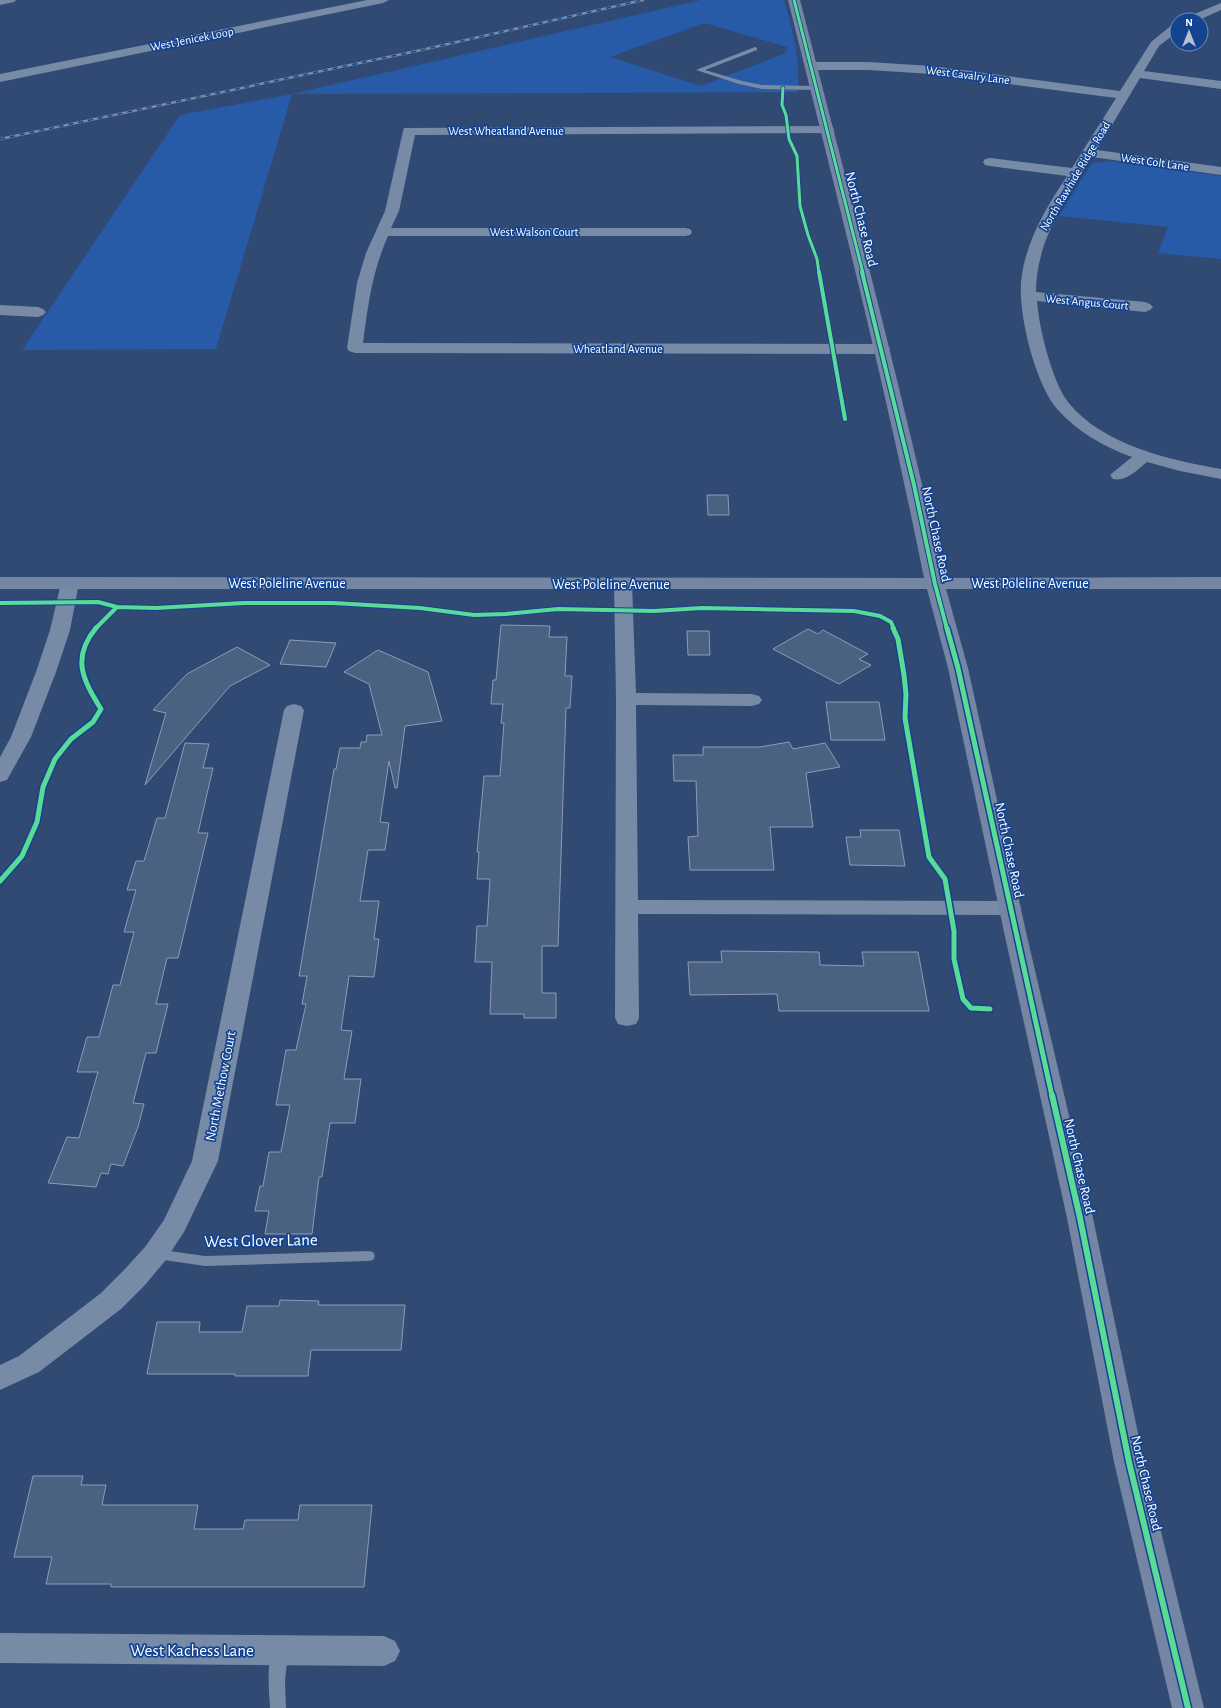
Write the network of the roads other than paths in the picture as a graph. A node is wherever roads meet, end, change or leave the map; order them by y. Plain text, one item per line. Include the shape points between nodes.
1 (10, 0) edge
2 (383, 0) edge
3 (794, 0) edge
4 (0, 2) edge
5 (1221, 6) edge
6 (1207, 12) edge
7 (1169, 33) edge
8 (755, 49) dead end
9 (811, 66) junction
10 (1136, 74) junction
11 (0, 78) edge
12 (1221, 85) edge
13 (816, 88) junction
14 (1123, 95) junction
15 (828, 130) junction
16 (1089, 153) junction
17 (990, 162) dead end
18 (1221, 171) edge
19 (1076, 173) junction
20 (383, 232) junction
21 (685, 232) dead end
22 (1028, 296) junction
23 (1145, 307) dead end
24 (0, 310) edge
25 (38, 312) dead end
26 (355, 348) joint
27 (882, 349) junction
28 (1144, 456) junction
29 (1221, 474) edge
30 (1119, 475) dead end
31 (1221, 582) edge
32 (0, 583) edge
33 (70, 583) junction
34 (624, 584) junction
35 (935, 584) junction
36 (626, 699) junction
37 (752, 700) dead end
38 (294, 710) dead end
39 (0, 776) edge
40 (627, 907) junction
41 (1010, 908) junction
42 (627, 1018) dead end
43 (155, 1254) junction
44 (368, 1256) dead end
45 (0, 1378) edge
46 (0, 1648) edge
47 (280, 1650) junction
48 (384, 1651) dead end
49 (278, 1708) edge
50 (1188, 1708) edge

1 - 4 street
2 - 11 street, West Jenicek Loop
3 - 9 street, North Chase Road
5 - 6 street
7 - 10 street, North Rawhide Ridge Road via 1155,44
8 - 13 lane via 699,70 762,87
9 - 13 street, North Chase Road
9 - 14 street, West Cavalry Lane via 932,70
10 - 12 street
10 - 14 street, North Rawhide Ridge Road
13 - 15 street, North Chase Road
14 - 16 street, North Rawhide Ridge Road
15 - 20 street, West Wheatland Avenue via 409,131 397,192
15 - 27 street, North Chase Road
16 - 18 street, West Colt Lane
16 - 19 street, North Rawhide Ridge Road
17 - 19 street
19 - 22 street, North Rawhide Ridge Road via 1043,228 1029,270
20 - 21 street, West Walson Court
20 - 26 street, West Wheatland Avenue via 373,253 364,283
22 - 23 street, West Angus Court
22 - 28 street, North Rawhide Ridge Road via 1030,318 1040,355 1063,405 1075,418 1103,437
24 - 25 street
26 - 27 street, Wheatland Avenue
27 - 35 street, North Chase Road
28 - 29 street, North Rawhide Ridge Road via 1194,470
28 - 30 street
31 - 35 street, West Poleline Avenue
32 - 33 street, West Poleline Avenue
33 - 34 street, West Poleline Avenue
33 - 39 street via 60,630 46,672 21,737
34 - 35 street, West Poleline Avenue
34 - 36 street
35 - 41 street, North Chase Road via 958,668
36 - 37 street
36 - 40 street
38 - 43 street, North Methow Court via 205,1161 175,1226
40 - 41 street
40 - 42 street
41 - 50 street, North Chase Road via 1080,1218 1129,1462
43 - 44 lane, West Glover Lane via 205,1261
43 - 45 street, North Methow Court via 110,1301 29,1364
46 - 47 street, West Kachess Lane
47 - 48 street, West Kachess Lane
47 - 49 lane

